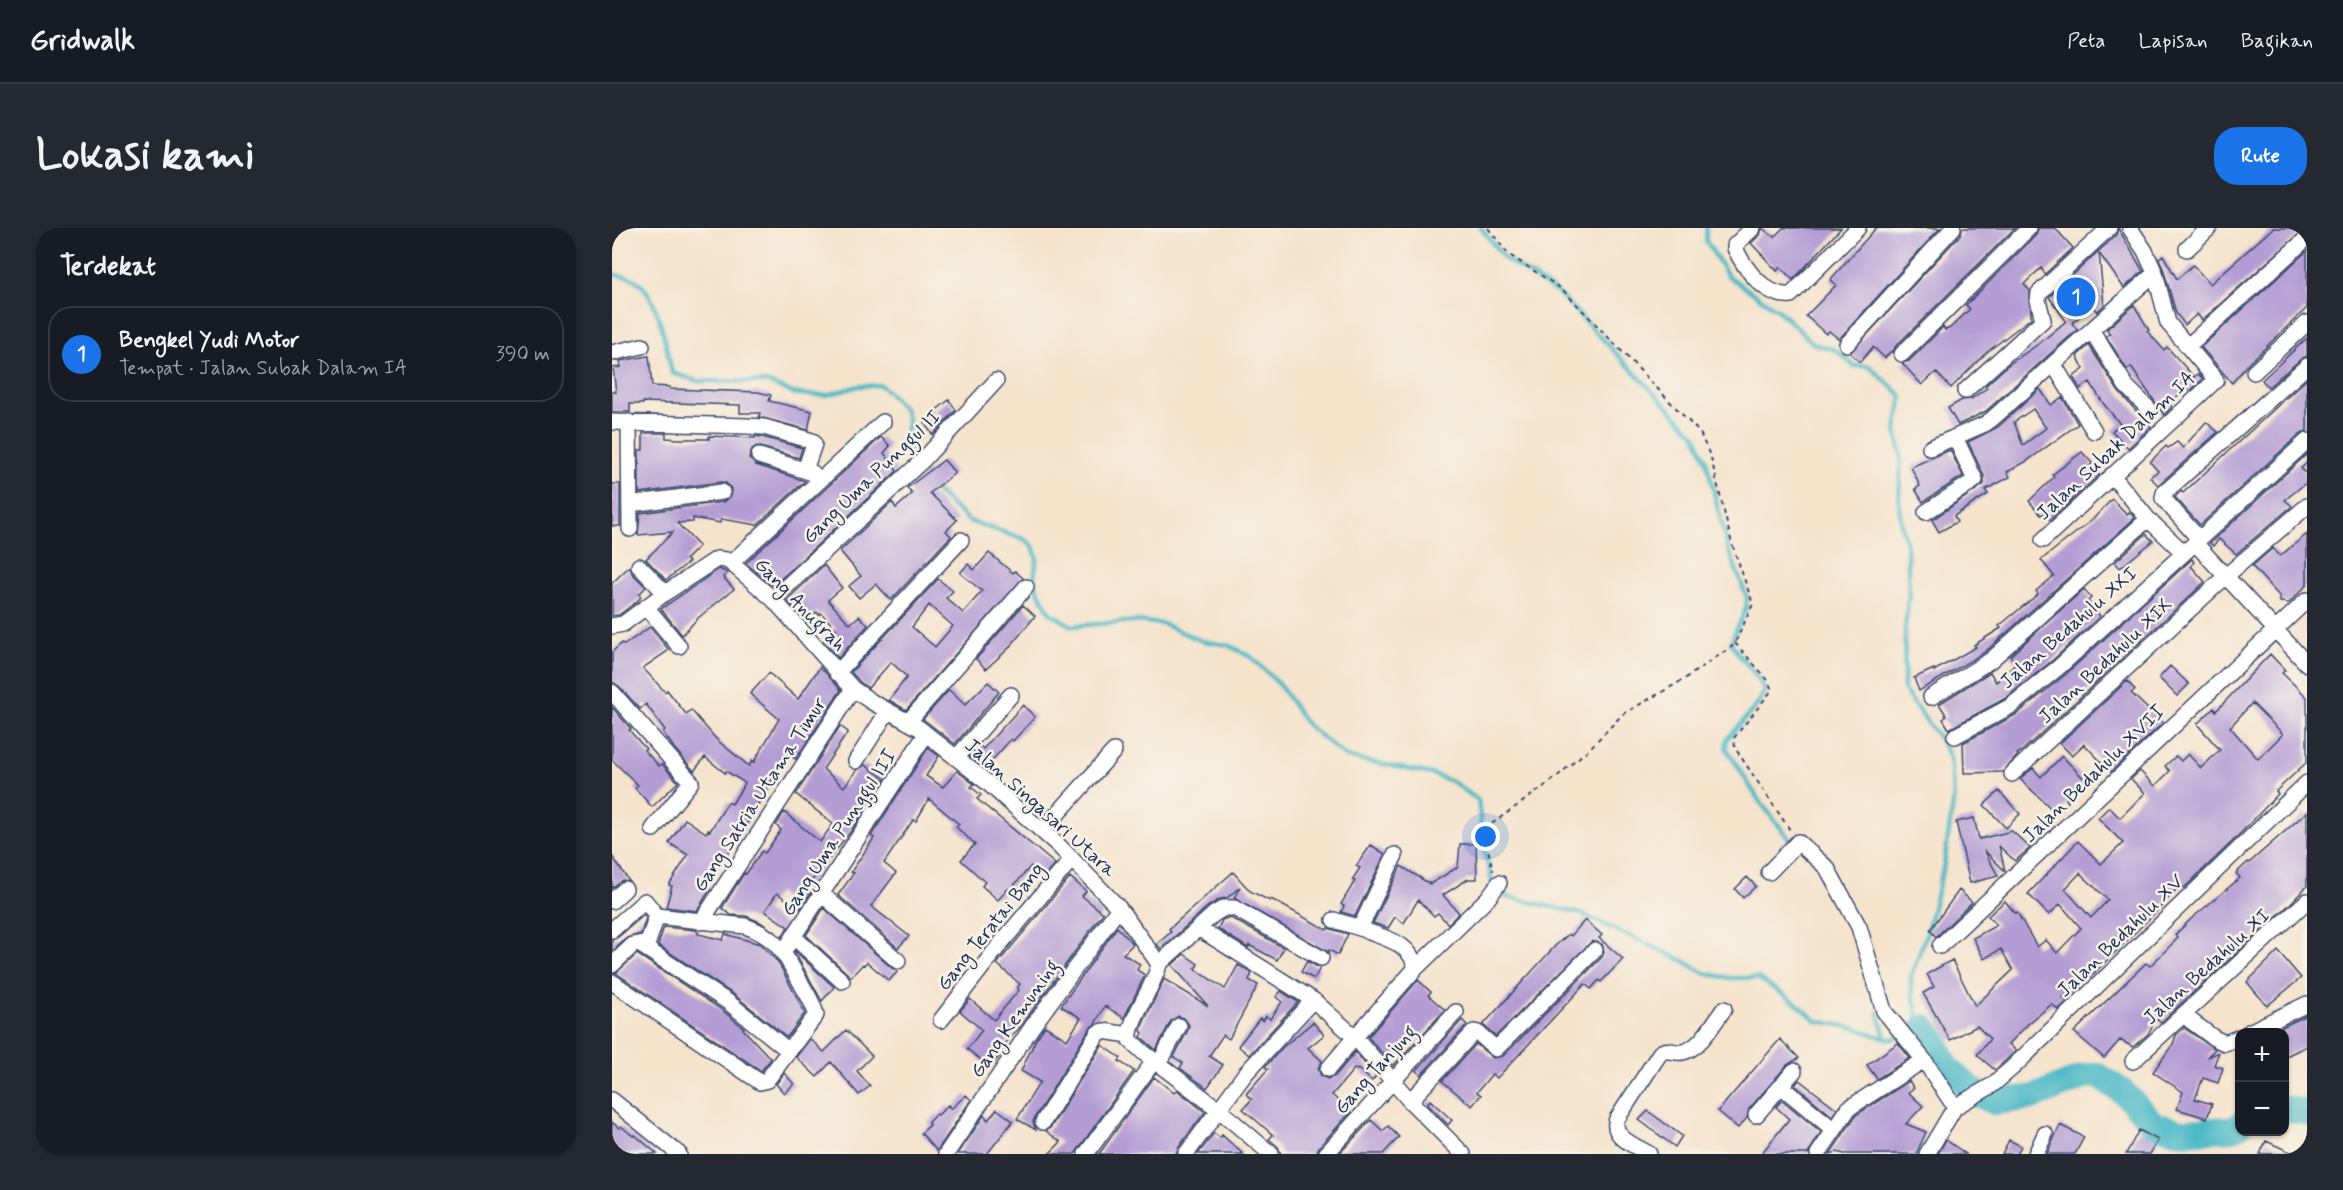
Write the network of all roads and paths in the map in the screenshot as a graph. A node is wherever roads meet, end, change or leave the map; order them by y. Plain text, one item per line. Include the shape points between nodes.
1 (1488, 228) edge
2 (1753, 228) edge
3 (1858, 228) edge
4 (1953, 228) edge
5 (2029, 228) edge
6 (2109, 228) edge
7 (2130, 228) edge
8 (2204, 230) edge
9 (2307, 238) edge
10 (2187, 249) dead end
11 (2155, 273) junction
12 (2307, 323) edge
13 (2092, 331) junction
14 (1847, 344) dead end
15 (642, 346) dead end
16 (2188, 346) junction
17 (612, 353) edge
18 (1902, 354) dead end
19 (2054, 365) junction
20 (2307, 366) edge
21 (2254, 372) dead end
22 (996, 381) dead end
23 (1965, 391) dead end
24 (2149, 410) dead end
25 (612, 422) edge
26 (629, 422) junction
27 (883, 422) dead end
28 (2094, 431) dead end
29 (1955, 437) junction
30 (2307, 441) edge
31 (1930, 448) dead end
32 (759, 456) dead end
33 (804, 470) junction
34 (2112, 475) junction
35 (824, 477) junction
36 (722, 492) dead end
37 (630, 504) junction
38 (2307, 506) edge
39 (1926, 512) dead end
40 (2148, 519) junction
41 (630, 530) dead end
42 (961, 540) dead end
43 (2043, 540) dead end
44 (2193, 545) junction
45 (731, 563) junction
46 (639, 566) dead end
47 (2226, 576) junction
48 (1026, 587) dead end
49 (664, 593) junction
50 (773, 599) junction
51 (2307, 600) edge
52 (647, 608) junction
53 (612, 626) edge
54 (2274, 629) junction
55 (1735, 644) junction
56 (679, 646) dead end
57 (2307, 664) edge
58 (837, 673) junction
59 (853, 689) junction
60 (612, 692) edge
61 (1011, 695) dead end
62 (1931, 698) dead end
63 (888, 711) junction
64 (908, 722) junction
65 (926, 734) junction
66 (1955, 735) dead end
67 (1114, 752) dead end
68 (956, 758) junction
69 (856, 761) dead end
70 (2012, 774) dead end
71 (2307, 783) edge
72 (653, 829) dead end
73 (1042, 831) junction
74 (1795, 845) junction
75 (1395, 855) dead end
76 (1072, 859) junction
77 (1769, 872) dead end
78 (1499, 883) joint
79 (626, 889) dead end
80 (823, 895) junction
81 (612, 902) edge
82 (2307, 902) edge
83 (1119, 908) junction
84 (657, 916) junction
85 (1334, 920) dead end
86 (701, 922) junction
87 (1198, 928) junction
88 (1360, 928) junction
89 (612, 930) edge
90 (794, 938) junction
91 (1940, 946) dead end
92 (646, 948) junction
93 (1595, 950) dead end
94 (784, 951) junction
95 (1321, 958) dead end
96 (898, 961) dead end
97 (1159, 964) junction
98 (612, 965) edge
99 (1416, 968) junction
100 (842, 981) dead end
101 (612, 982) edge
102 (1313, 1000) junction
103 (2307, 1004) edge
104 (1724, 1009) dead end
105 (1456, 1012) dead end
106 (2183, 1015) junction
107 (941, 1020) dead end
108 (1179, 1026) dead end
109 (2257, 1028) edge
110 (1129, 1035) junction
111 (1355, 1037) junction
112 (2235, 1039) edge
113 (789, 1051) junction
114 (1924, 1060) junction
115 (2133, 1061) dead end
116 (1156, 1062) junction
117 (1328, 1069) dead end
118 (1794, 1071) dead end
119 (1393, 1080) junction
120 (1782, 1087) junction
121 (612, 1100) edge
122 (1410, 1101) junction
123 (1960, 1105) junction
124 (1218, 1109) junction
125 (1756, 1115) dead end
126 (1043, 1122) dead end
127 (1834, 1130) junction
128 (2045, 1134) dead end
129 (679, 1154) edge
130 (946, 1154) edge
131 (1086, 1154) edge
132 (1186, 1154) edge
133 (1271, 1154) edge
134 (1326, 1154) edge
135 (1463, 1154) edge
136 (1648, 1154) edge
137 (1818, 1154) edge
138 (1927, 1154) edge
139 (2036, 1154) edge

1 - 55 path via 1508,254 1562,289 1700,433 1711,458 1732,544 1752,597 1753,604
2 - 3 street via 1735,245 1738,255 1769,290 1785,296 1791,295
4 - 14 street
5 - 18 street
6 - 23 street via 2039,293 2043,320
7 - 11 street, Jalan Subak Dalam IA
8 - 10 street
9 - 16 street
11 - 13 street
11 - 16 street, Jalan Subak Dalam IA via 2166,318
12 - 21 street
13 - 19 street
13 - 24 street via 2126,386
15 - 17 street
16 - 34 street, Jalan Subak Dalam IA via 2215,381
19 - 28 street
19 - 29 street via 1985,424
20 - 44 street via 2164,493 2163,498
22 - 50 street, Gang Uma Punggul II via 924,459
25 - 26 street
26 - 33 street via 746,426 804,438 814,444
26 - 37 street
27 - 35 street
29 - 31 street
29 - 39 street via 1976,480
30 - 44 street, Jalan Bedahulu XXI
32 - 33 street
33 - 35 street
34 - 40 street
34 - 43 street, Jalan Subak Dalam IA
35 - 45 street
36 - 37 street
37 - 41 street
38 - 47 street, Jalan Bedahulu XIX
40 - 44 street
40 - 62 street via 1991,660
42 - 58 street
44 - 47 street
44 - 66 street, Jalan Bedahulu XXI via 2019,700
45 - 49 street, Gang Anugrah via 717,559
45 - 50 street, Gang Anugrah
46 - 49 street
47 - 54 street
47 - 70 street, Jalan Bedahulu XIX
48 - 64 street
49 - 52 street, Gang Anugrah
50 - 58 street, Gang Anugrah
51 - 54 street, Jalan Bedahulu XVII
52 - 53 street, Gang Anugrah via 623,624
52 - 56 street
54 - 57 street
54 - 91 street, Jalan Bedahulu XVII
55 - 74 path via 1772,690 1734,738 1735,748
55 - 78 path via 1623,714 1560,774 1485,829 1488,855
58 - 59 street, Jalan Singasari Utara
59 - 63 street, Jalan Singasari Utara
59 - 86 street, Gang Satria Utama Timur
60 - 72 street via 691,782
61 - 68 street
63 - 64 street, Jalan Singasari Utara
63 - 69 street
64 - 65 street, Jalan Singasari Utara
65 - 68 street, Jalan Singasari Utara
65 - 80 street, Gang Uma Punggul III
67 - 73 street
68 - 73 street, Jalan Singasari Utara
71 - 123 street, Jalan Bedahulu XV via 2012,1068
73 - 76 street, Jalan Singasari Utara
74 - 77 street
74 - 114 street via 1827,868 1859,927 1882,1007
75 - 88 street
76 - 83 street, Jalan Singasari Utara
76 - 107 street, Gang Teratai Bang
78 - 99 street
79 - 81 street
80 - 90 street, Gang Uma Punggul III
80 - 96 street
82 - 106 street, Jalan Bedahulu XI
83 - 97 street, Jalan Singasari Utara
83 - 130 street, Gang Kemuning
84 - 86 street
84 - 89 street via 643,901
84 - 92 street
85 - 88 street
86 - 94 street via 745,926 767,936
87 - 95 street via 1221,909 1234,908
87 - 97 street
87 - 102 street
88 - 99 street via 1403,946 1413,957
90 - 94 street, Gang Uma Punggul III
90 - 100 street
92 - 98 street via 633,945
92 - 113 street via 728,1002
93 - 122 street via 1496,1049 1474,1032
94 - 113 street via 816,1015
97 - 110 street
99 - 111 street
101 - 113 street via 759,1082 767,1080
102 - 111 street
102 - 124 street
103 - 109 street
104 - 136 street via 1692,1048 1660,1053 1617,1119 1617,1134
105 - 119 street, Gang Tanjung
106 - 112 street via 2214,1038 2225,1043
106 - 115 street, Jalan Bedahulu XI
108 - 116 street
110 - 116 street
110 - 126 street via 1098,1033
111 - 117 street
111 - 119 street
114 - 123 street
114 - 127 street via 1849,1108
116 - 124 street
116 - 131 street
118 - 120 street
119 - 122 street
119 - 134 street, Gang Tanjung
120 - 125 street
120 - 127 street
121 - 129 street
122 - 135 street
123 - 138 street
124 - 132 street
124 - 133 street
127 - 137 street
128 - 139 street

